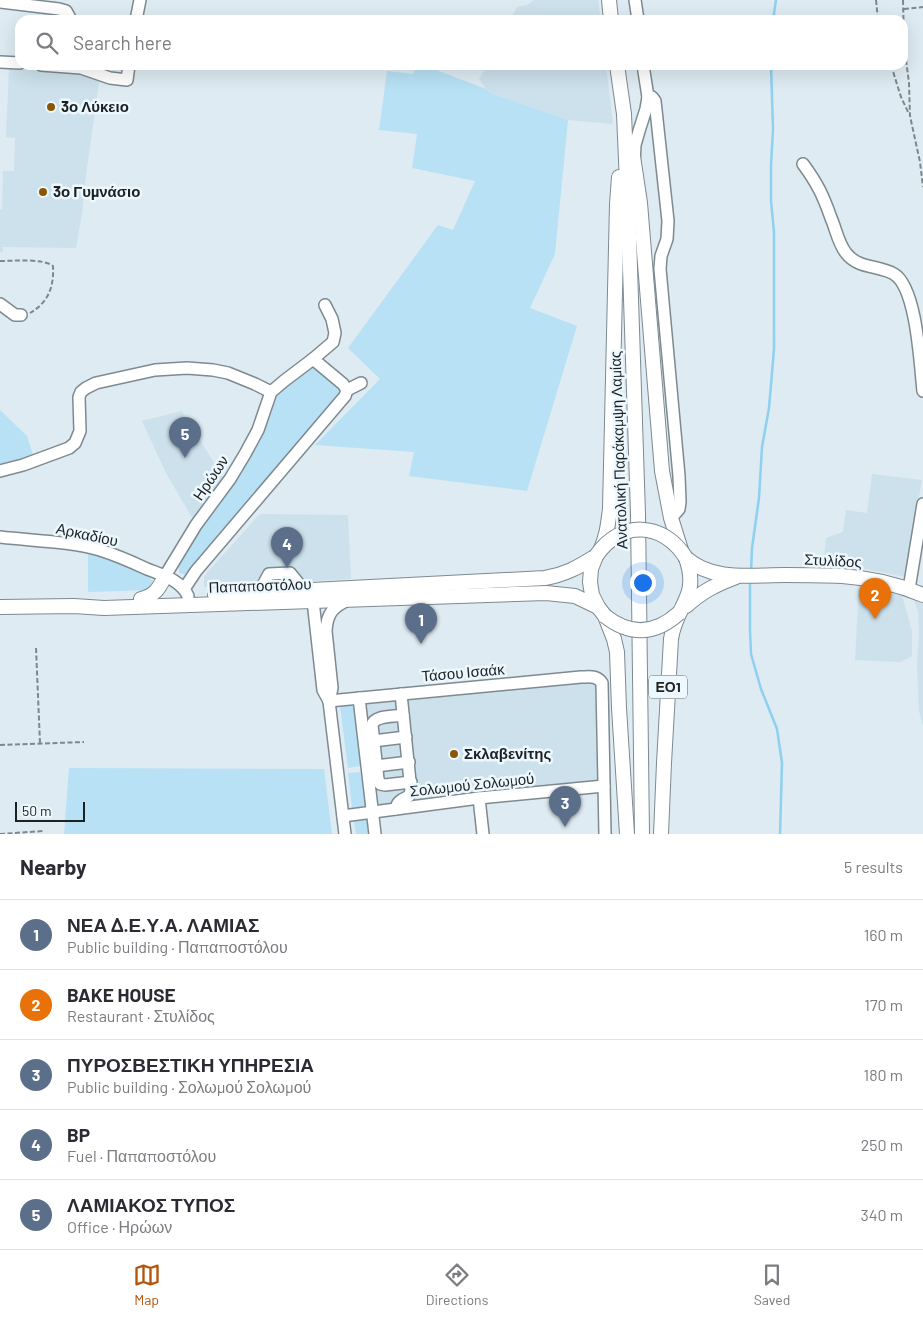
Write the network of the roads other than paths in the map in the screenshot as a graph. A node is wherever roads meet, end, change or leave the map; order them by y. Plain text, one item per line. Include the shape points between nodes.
1 (140, 0) edge
2 (609, 0) edge
3 (635, 0) edge
4 (0, 2) edge
5 (68, 15) edge
6 (137, 15) edge
7 (610, 15) edge
8 (637, 15) edge
9 (0, 62) edge
10 (15, 63) edge
11 (90, 70) edge
12 (128, 70) edge
13 (618, 70) edge
14 (645, 70) edge
15 (648, 97) junction
16 (624, 114) junction
17 (634, 164) junction
18 (803, 164) dead end
19 (644, 246) junction
20 (661, 256) junction
21 (0, 304) edge
22 (325, 305) dead end
23 (21, 316) road end
24 (313, 360) junction
25 (361, 383) dead end
26 (347, 390) junction
27 (923, 391) edge
28 (271, 392) junction
29 (0, 471) edge
30 (923, 504) edge
31 (671, 518) junction
32 (0, 537) edge
33 (598, 553) junction
34 (684, 554) junction
35 (165, 576) junction
36 (739, 576) junction
37 (299, 584) dead end
38 (263, 585) dead end
39 (909, 590) junction
40 (923, 595) edge
41 (315, 596) junction
42 (186, 597) junction
43 (141, 599) junction
44 (349, 600) junction
45 (74, 606) junction
46 (0, 607) edge
47 (681, 610) junction
48 (601, 612) junction
49 (401, 694) junction
50 (359, 698) junction
51 (329, 701) junction
52 (403, 715) junction
53 (406, 737) junction
54 (373, 741) junction
55 (408, 762) junction
56 (376, 766) junction
57 (411, 782) junction
58 (604, 786) junction
59 (478, 798) junction
60 (396, 809) junction
61 (373, 812) junction
62 (343, 816) junction
63 (345, 834) edge
64 (375, 834) edge
65 (483, 834) edge
66 (605, 834) edge
67 (627, 834) edge
68 (642, 834) edge
69 (662, 834) edge

1 - 6 street
2 - 7 main road
3 - 8 street
4 - 5 street via 58,9
9 - 10 street
11 - 12 street via 127,80
13 - 16 main road, Ανατολική Παράκαμψη Λαμίας
14 - 15 street
15 - 17 street via 635,145
15 - 20 street via 656,100 668,220 667,239
16 - 17 main road
16 - 33 main road via 617,204 610,509 607,534
16 - 68 main road, Ανατολική Παράκαμψη Λαμίας via 638,514
17 - 19 main road
18 - 27 street via 818,184 846,253 862,265 894,274 900,279 911,305
19 - 20 street
19 - 31 main road via 662,471
20 - 31 street via 680,502 679,509
21 - 23 street via 14,315
22 - 24 street via 332,319 334,342
24 - 26 street
24 - 28 street
25 - 26 street
26 - 42 street via 326,420 196,571
28 - 29 street via 228,373 187,368 155,370 96,383 81,392 79,397 80,431 76,443 22,466
28 - 35 street, Ηρώων via 258,430 245,454
30 - 39 street
31 - 34 main road
32 - 35 street, Αρκαδίου via 100,550
33 - 34 main road, bridge via 616,536 641,530 666,536
33 - 41 main road, Παπαποστόλου via 573,570 545,578 391,586
33 - 48 main road via 590,582 592,595
34 - 36 main road, Στυλίδος via 706,571
34 - 47 main road, ΕΟ1 via 691,579 688,600
35 - 42 street, Αρκαδίου via 176,582
35 - 43 main road via 154,594
36 - 39 main road, Στυλίδος via 842,576 876,580
36 - 47 main road, Στυλίδος via 706,590
37 - 38 street via 290,573 268,574
39 - 40 main road, Στυλίδος
41 - 42 main road, Παπαποστόλου
41 - 44 main road, Παπαποστόλου
41 - 51 street via 323,690
42 - 43 main road, Παπαποστόλου
42 - 45 main road, Παπαποστόλου via 104,608
43 - 45 main road, Παπαποστόλου
44 - 48 main road, Παπαποστόλου via 546,593 575,596
44 - 51 street via 332,610 326,623 332,688
45 - 46 main road, Παπαποστόλου
47 - 48 main road, bridge via 670,621 648,630 625,628
47 - 69 main road, ΕΟ1 via 671,639
48 - 67 main road via 617,652
49 - 50 street, Τάσου Ισαάκ
49 - 52 street
49 - 58 street, Τάσου Ισαάκ via 599,678 602,683
50 - 51 street, Τάσου Ισαάκ
50 - 61 street
51 - 62 street
52 - 53 street
52 - 54 street via 373,721
53 - 54 street
53 - 55 street
54 - 56 street
55 - 56 street
55 - 57 street
56 - 57 street via 380,784
57 - 60 street via 409,796 402,799
58 - 59 street, Σολωμού Σολωμού
58 - 66 street
59 - 60 street, Σολωμού Σολωμού
59 - 65 street
60 - 61 street, Σολωμού Σολωμού
61 - 62 street, Σολωμού Σολωμού
61 - 64 street
62 - 63 street

